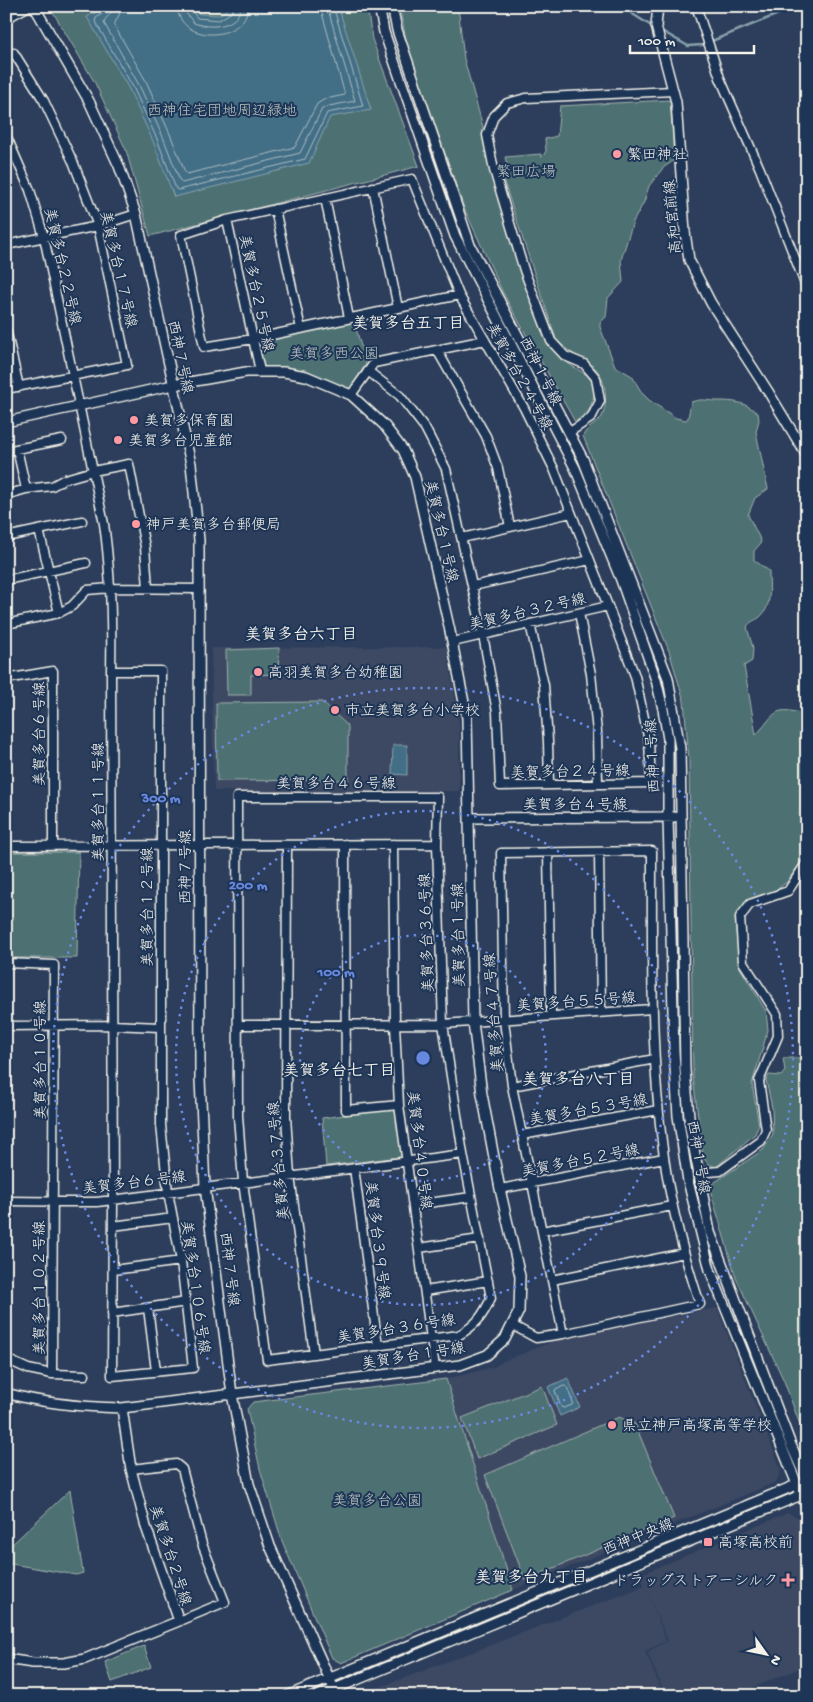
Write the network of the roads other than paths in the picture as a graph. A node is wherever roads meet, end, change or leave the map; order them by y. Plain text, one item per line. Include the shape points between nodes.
1 (28, 6) edge
2 (34, 6) edge
3 (379, 6) edge
4 (392, 6) edge
5 (658, 6) edge
6 (696, 6) edge
7 (6, 18) edge
8 (6, 57) edge
9 (673, 91) junction
10 (6, 135) edge
11 (374, 187) junction
12 (325, 198) junction
13 (275, 210) junction
14 (136, 214) junction
15 (227, 220) junction
16 (98, 226) junction
17 (44, 237) junction
18 (6, 245) edge
19 (807, 289) edge
20 (459, 295) junction
21 (398, 308) junction
22 (349, 318) junction
23 (301, 328) junction
24 (6, 330) edge
25 (253, 339) junction
26 (485, 340) junction
27 (437, 350) junction
28 (260, 371) junction
29 (368, 371) junction
30 (73, 375) junction
31 (174, 385) junction
32 (19, 387) junction
33 (6, 389) edge
34 (351, 396) junction
35 (80, 407) junction
36 (6, 422) edge
37 (570, 432) junction
38 (62, 440) dead end
39 (17, 449) junction
40 (6, 451) edge
41 (807, 456) edge
42 (93, 471) junction
43 (26, 489) junction
44 (6, 495) edge
45 (571, 513) junction
46 (82, 521) dead end
47 (510, 527) junction
48 (39, 530) junction
49 (6, 537) edge
50 (462, 538) junction
51 (590, 560) junction
52 (86, 563) dead end
53 (49, 571) junction
54 (6, 580) edge
55 (473, 586) junction
56 (110, 588) junction
57 (148, 588) junction
58 (198, 589) junction
59 (608, 606) junction
60 (59, 612) junction
61 (579, 613) junction
62 (6, 624) edge
63 (530, 624) junction
64 (483, 635) junction
65 (453, 642) junction
66 (111, 671) junction
67 (6, 679) edge
68 (598, 784) junction
69 (549, 785) junction
70 (668, 817) junction
71 (681, 817) junction
72 (470, 818) junction
73 (345, 844) junction
74 (393, 844) junction
75 (437, 844) junction
76 (237, 845) junction
77 (288, 845) junction
78 (6, 846) edge
79 (53, 846) junction
80 (112, 846) junction
81 (161, 846) junction
82 (198, 846) junction
83 (548, 852) junction
84 (599, 852) junction
85 (807, 862) edge
86 (6, 963) edge
87 (652, 1009) junction
88 (601, 1012) junction
89 (551, 1016) junction
90 (504, 1020) junction
91 (473, 1022) junction
92 (442, 1024) junction
93 (111, 1025) junction
94 (238, 1025) junction
95 (287, 1025) junction
96 (345, 1025) junction
97 (395, 1025) junction
98 (6, 1026) edge
99 (55, 1027) junction
100 (160, 1027) junction
101 (655, 1059) junction
102 (512, 1086) junction
103 (400, 1105) junction
104 (658, 1110) junction
105 (522, 1135) junction
106 (463, 1154) junction
107 (664, 1158) junction
108 (408, 1161) junction
109 (354, 1168) junction
110 (698, 1173) junction
111 (290, 1176) junction
112 (243, 1182) junction
113 (532, 1183) junction
114 (206, 1187) junction
115 (500, 1189) junction
116 (168, 1192) junction
117 (471, 1197) junction
118 (113, 1200) junction
119 (6, 1201) edge
120 (53, 1202) junction
121 (414, 1205) junction
122 (672, 1206) junction
123 (173, 1218) junction
124 (113, 1226) junction
125 (542, 1231) junction
126 (480, 1239) junction
127 (419, 1248) junction
128 (684, 1253) junction
129 (181, 1261) junction
130 (112, 1270) junction
131 (552, 1280) junction
132 (488, 1281) junction
133 (424, 1291) junction
134 (186, 1302) junction
135 (148, 1308) junction
136 (112, 1313) junction
137 (512, 1325) junction
138 (563, 1334) junction
139 (431, 1339) junction
140 (378, 1346) junction
141 (314, 1354) junction
142 (6, 1359) edge
143 (435, 1368) junction
144 (156, 1371) junction
145 (52, 1374) junction
146 (84, 1375) dead end
147 (6, 1392) edge
148 (232, 1394) junction
149 (122, 1408) junction
150 (131, 1470) junction
151 (807, 1483) edge
152 (796, 1485) junction
153 (801, 1495) junction
154 (807, 1509) edge
155 (179, 1621) junction
156 (6, 1659) edge
157 (329, 1678) junction
158 (334, 1689) junction
159 (287, 1696) edge
160 (318, 1696) edge

1 - 7 street
2 - 14 street, 西神７号線 via 88,101 119,166
3 - 70 street, 西神１号線 via 384,32 455,236 575,468 640,633 656,680 668,739
4 - 37 street, 西神１号線 via 396,30 470,245
5 - 9 street, 高和宮前線 via 658,30
6 - 19 street via 720,78
8 - 16 street, 美賀多台１７号線 via 14,53 44,101 74,164
9 - 37 street via 526,98 507,103 494,116 487,135 494,170 524,270 551,341 565,356 584,364 596,378 600,401 591,418
9 - 41 street, 高和宮前線 via 689,260 711,304
10 - 17 street, 美賀多台２２号線 via 30,190
11 - 12 street, 美賀多台２４号線
11 - 20 street, 美賀多台２４号線 via 412,179
11 - 21 street
12 - 13 street, 美賀多台２４号線
12 - 22 street
13 - 15 street, 美賀多台２４号線
13 - 23 street
14 - 16 street
14 - 31 street, 西神７号線
15 - 25 street, 美賀多台２５号線
15 - 25 street, 美賀多台２４号線 via 181,236 204,347
16 - 17 street
16 - 30 street, 美賀多台１７号線 via 126,364
17 - 18 street
17 - 30 street, 美賀多台２２号線
20 - 21 street, 美賀多台２４号線
20 - 26 street, 美賀多台２４号線
21 - 22 street, 美賀多台２４号線
22 - 23 street, 美賀多台２４号線
23 - 25 street, 美賀多台２４号線
24 - 32 street
25 - 28 street, 美賀多台２５号線
26 - 27 street
26 - 45 street, 美賀多台２４号線 via 524,408
27 - 29 street via 374,363
27 - 47 street via 486,436 498,468
28 - 31 street, 美賀多台１号線
28 - 34 street, 美賀多台１号線 via 306,376
29 - 34 street
29 - 50 street, 美賀多台２４号線 via 400,396 426,428 446,469
30 - 32 street, 美賀多台１７号線
30 - 35 street, 美賀多台２２号線
31 - 35 street, 美賀多台１号線
31 - 58 street, 西神７号線 via 191,464 198,540
32 - 33 street, 美賀多台１７号線
34 - 65 street, 美賀多台１号線 via 384,425 403,450 416,477
35 - 36 street, 美賀多台１号線
35 - 42 street, 美賀多台１１号線
37 - 71 street, 西神１号線 via 668,678 680,748
38 - 39 street
39 - 40 street
39 - 43 street
42 - 43 street via 52,486
42 - 56 street, 美賀多台１１号線 via 104,524
42 - 57 street via 129,464 145,547
43 - 44 street
45 - 47 street
45 - 51 street, 美賀多台２４号線
46 - 48 street
47 - 50 street
48 - 49 street
48 - 53 street
50 - 55 street, 美賀多台２４号線
51 - 55 street
51 - 59 street, 美賀多台２４号線
52 - 53 street
53 - 54 street
53 - 60 street
55 - 64 street, 美賀多台２４号線
56 - 57 street
56 - 60 street via 87,590 72,606
56 - 66 street, 美賀多台１１号線
57 - 58 street
58 - 82 street, 西神７号線
59 - 61 street, 美賀多台３２号線
59 - 68 street, 美賀多台２４号線 via 635,676 649,741 651,783
60 - 62 street
61 - 63 street, 美賀多台３２号線
61 - 68 street via 591,674
63 - 64 street, 美賀多台３２号線
63 - 69 street via 544,685
64 - 65 street, 美賀多台３２号線
64 - 69 street, 美賀多台２４号線 via 497,712 500,786
65 - 72 street, 美賀多台１号線 via 467,718
66 - 80 street, 美賀多台１１号線
66 - 81 street, 美賀多台１２号線 via 161,671
67 - 79 street, 美賀多台６号線 via 53,671
68 - 69 street, 美賀多台２４号線
70 - 71 street, 美賀多台４号線
70 - 72 street, 美賀多台４号線
70 - 152 street, 西神１号線 via 674,1051 678,1116 688,1181 710,1270
71 - 110 street, 西神１号線 via 686,1070 690,1128
72 - 91 street, 美賀多台１号線
73 - 74 street
73 - 77 street
73 - 96 street
74 - 75 street
74 - 97 street, 美賀多台４０号線
75 - 76 street, 美賀多台４６号線 via 438,797 237,797
75 - 92 street, 美賀多台３６号線
76 - 77 street
76 - 82 street
76 - 94 street, 美賀多台３６号線
77 - 95 street, 美賀多台３７号線
78 - 79 street
79 - 80 street
80 - 81 street
80 - 93 street, 美賀多台１１号線
81 - 82 street
81 - 100 street, 美賀多台１２号線
82 - 114 street, 西神７号線 via 200,1079
83 - 84 street, 美賀多台４７号線
83 - 89 street
83 - 90 street, 美賀多台４７号線 via 500,853
84 - 87 street, 美賀多台４７号線 via 652,851
84 - 88 street
85 - 110 street via 788,891 750,904 740,917 743,962 777,1014 778,1036 760,1081 766,1130 761,1142 720,1171
86 - 99 street, 美賀多台１０号線 via 54,965
87 - 88 street, 美賀多台５５号線
87 - 101 street, 美賀多台４７号線
88 - 89 street, 美賀多台５５号線
89 - 90 street, 美賀多台５５号線
90 - 91 street, 美賀多台５５号線
90 - 102 street, 美賀多台４７号線
91 - 92 street, 美賀多台５５号線
91 - 115 street, 美賀多台１号線 via 482,1094
92 - 97 street, 美賀多台５５号線
92 - 106 street, 美賀多台３６号線
93 - 99 street
93 - 100 street
93 - 118 street, 美賀多台１１号線
94 - 95 street, 美賀多台５５号線
94 - 112 street, 美賀多台３６号線 via 238,1116
95 - 96 street, 美賀多台５５号線
95 - 111 street, 美賀多台３７号線 via 286,1117
96 - 97 street, 美賀多台５５号線
96 - 103 street via 346,1110
97 - 103 street, 美賀多台４０号線
98 - 99 street
99 - 120 street, 美賀多台１０号線
100 - 116 street, 美賀多台１２号線 via 161,1125
101 - 102 street
101 - 104 street, 美賀多台４７号線
102 - 105 street, 美賀多台４７号線
103 - 108 street, 美賀多台４０号線
104 - 105 street, 美賀多台５３号線
104 - 107 street, 美賀多台４７号線
105 - 113 street, 美賀多台４７号線
106 - 108 street, 美賀多台６号線
106 - 117 street, 美賀多台３６号線
107 - 113 street, 美賀多台５２号線
107 - 122 street, 美賀多台４７号線
108 - 109 street, 美賀多台６号線
108 - 121 street, 美賀多台４０号線
109 - 111 street, 美賀多台６号線
109 - 140 street, 美賀多台３９号線
110 - 151 street, 西神１号線 via 710,1232
111 - 112 street, 美賀多台６号線
111 - 141 street, 美賀多台３７号線
112 - 114 street, 美賀多台６号線
112 - 141 street, 美賀多台３６号線 via 267,1360
113 - 115 street, 美賀多台５２号線
113 - 125 street, 美賀多台４７号線
114 - 116 street, 美賀多台６号線
114 - 148 street, 西神７号線
115 - 137 street, 美賀多台１号線 via 520,1276 519,1311
116 - 118 street, 美賀多台６号線
116 - 123 street, 美賀多台１０６号線
117 - 121 street
117 - 126 street, 美賀多台３６号線
118 - 120 street, 美賀多台６号線
118 - 124 street, 美賀多台１０６号線
119 - 120 street, 美賀多台６号線
120 - 145 street, 美賀多台１０２号線
121 - 127 street, 美賀多台４０号線
122 - 125 street
122 - 128 street, 美賀多台４７号線
123 - 124 street
123 - 129 street, 美賀多台１０６号線
124 - 130 street, 美賀多台１０６号線
125 - 131 street, 美賀多台４７号線
126 - 127 street
126 - 132 street, 美賀多台３６号線
127 - 133 street, 美賀多台４０号線
128 - 131 street
128 - 138 street, 美賀多台４７号線 via 700,1304
129 - 130 street
129 - 134 street, 美賀多台１０６号線
130 - 136 street, 美賀多台１０６号線
131 - 138 street, 美賀多台４７号線
132 - 133 street
132 - 139 street, 美賀多台３６号線 via 490,1298 486,1310 473,1326 459,1335
133 - 139 street, 美賀多台４０号線
134 - 135 street
134 - 144 street, 美賀多台１０６号線 via 193,1368
135 - 136 street
135 - 144 street
136 - 144 street, 美賀多台１０６号線 via 112,1376
137 - 138 street via 536,1338
137 - 143 street, 美賀多台１号線 via 506,1340 487,1355 460,1365
139 - 140 street, 美賀多台３６号線
139 - 143 street, 美賀多台４０号線
140 - 141 street, 美賀多台３６号線
142 - 145 street, 美賀多台１０２号線 via 28,1369
143 - 148 street, 美賀多台１号線
145 - 146 street, 美賀多台１０２号線
147 - 149 street, 美賀多台１号線 via 26,1399 82,1407
148 - 149 street, 美賀多台１号線
148 - 157 street, 西神７号線 via 249,1484 270,1546
149 - 150 street, 美賀多台２号線
150 - 155 street, 美賀多台２号線 via 146,1527
150 - 155 street via 176,1464 182,1469 202,1544 225,1602
151 - 152 street, 西神中央線
151 - 153 street
152 - 153 street, 西神１号線
152 - 157 street, 西神中央線
153 - 154 street, 西神１号線
153 - 158 street, 西神中央線
155 - 156 street, 美賀多台２号線 via 86,1659 33,1663
157 - 158 street, 西神７号線
157 - 159 street, 西神中央線
158 - 160 street, 西神中央線

